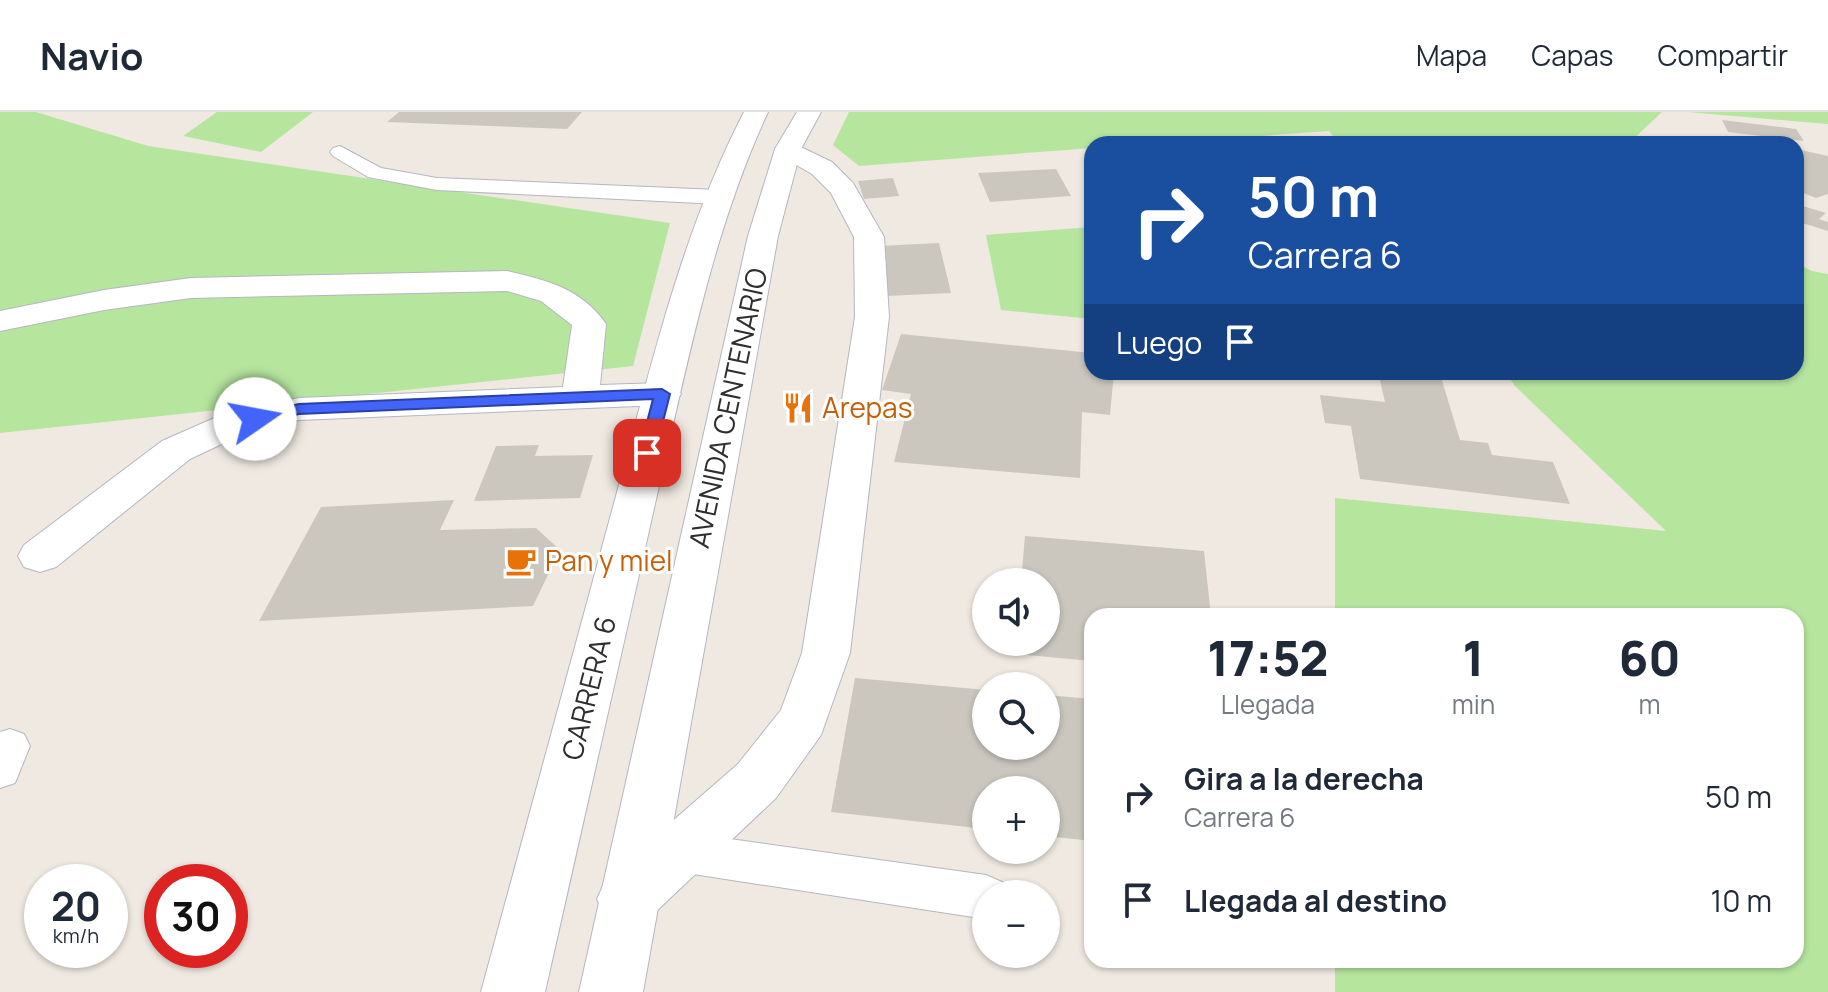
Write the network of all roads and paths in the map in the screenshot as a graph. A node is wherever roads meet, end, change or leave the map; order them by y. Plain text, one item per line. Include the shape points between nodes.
1 (756, 112) edge
2 (809, 112) edge
3 (788, 149) junction
4 (340, 152) dead end
5 (719, 197) junction
6 (0, 321) edge
7 (662, 394) junction
8 (580, 395) junction
9 (40, 556) dead end
10 (680, 852) junction
11 (972, 895) edge
12 (627, 899) junction
13 (513, 992) edge
14 (611, 992) edge

1 - 5 main road, CARRERA 6
2 - 3 main road, AVENIDA CENTENARIO
3 - 10 main road via 822,168 843,189 869,237 872,317 831,623 803,720 757,781
3 - 12 main road, AVENIDA CENTENARIO via 763,236
4 - 5 lane via 375,173 437,184
5 - 7 main road, CARRERA 6
6 - 8 main road via 191,288 507,281 547,290 574,304 589,324
7 - 8 main road
7 - 13 main road, CARRERA 6
8 - 9 main road via 299,409 233,424 176,450
10 - 11 lane
10 - 12 main road
12 - 14 main road, AVENIDA CENTENARIO

